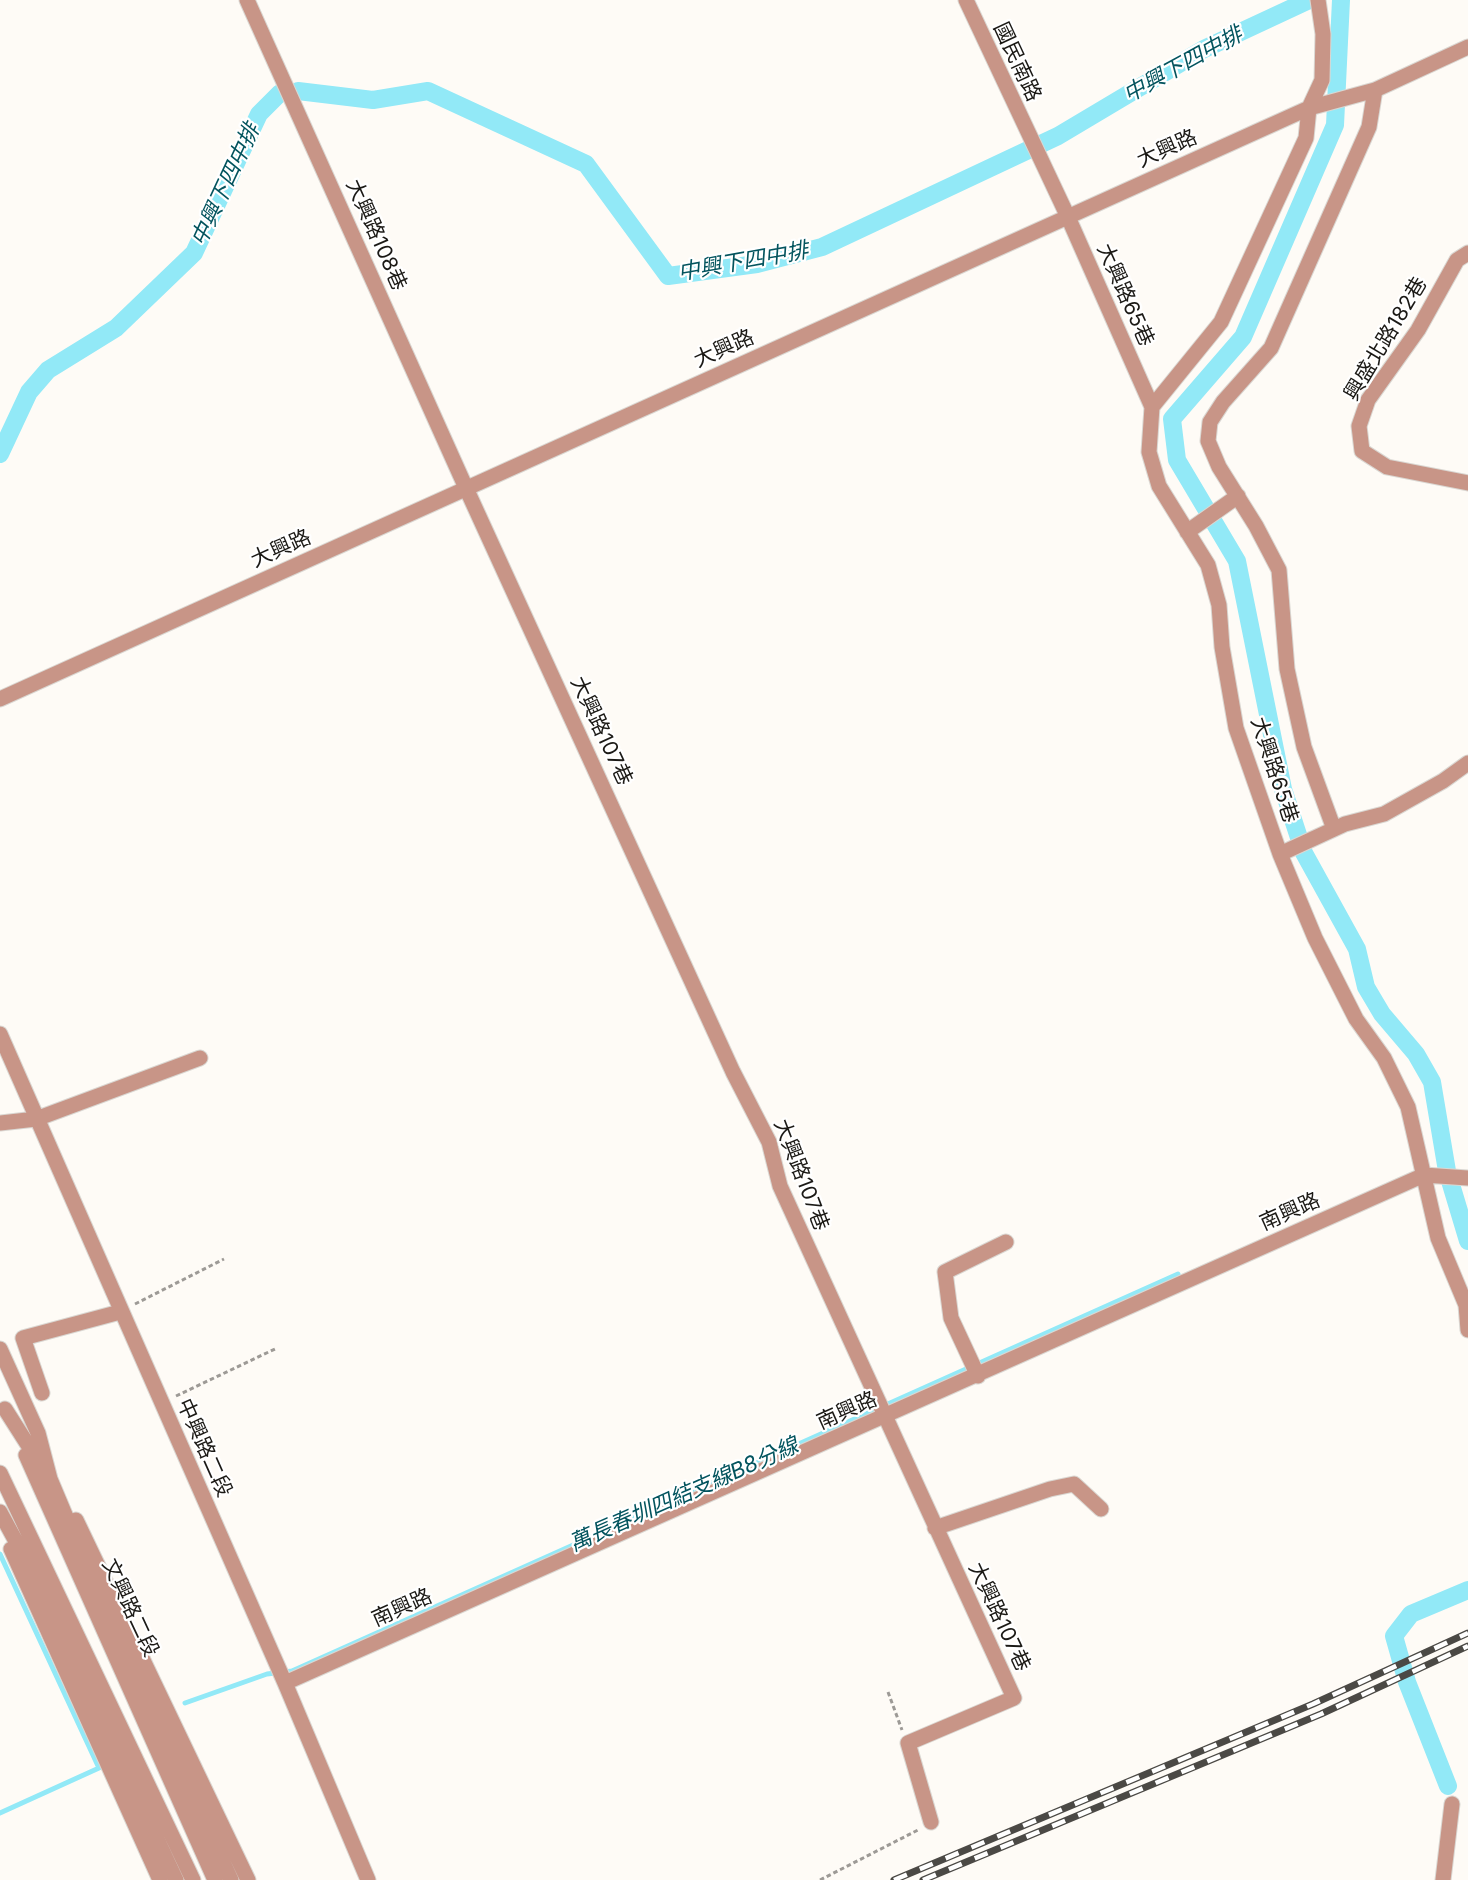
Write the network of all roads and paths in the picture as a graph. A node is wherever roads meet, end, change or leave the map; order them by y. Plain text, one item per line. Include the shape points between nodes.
1 (248, 0) edge
2 (966, 0) edge
3 (1319, 3) edge
4 (1468, 47) edge
5 (1375, 90) junction
6 (1309, 108) junction
7 (1037, 157) joint
8 (1068, 217) junction
9 (1468, 254) edge
10 (1152, 407) junction
11 (1468, 483) edge
12 (466, 488) junction
13 (1238, 496) junction
14 (1187, 532) junction
15 (0, 699) edge
16 (1468, 763) edge
17 (1329, 831) junction
18 (1284, 852) junction
19 (0, 1034) edge
20 (200, 1058) dead end
21 (36, 1119) junction
22 (0, 1123) edge
23 (1424, 1175) junction
24 (1468, 1178) edge
25 (1006, 1242) dead end
26 (224, 1259) dead end
27 (120, 1312) junction
28 (1468, 1330) edge
29 (0, 1349) edge
30 (275, 1349) dead end
31 (978, 1376) junction
32 (42, 1393) dead end
33 (3, 1403) edge
34 (161, 1403) junction
35 (884, 1418) junction
36 (0, 1473) edge
37 (50, 1479) junction
38 (0, 1504) edge
39 (1101, 1509) dead end
40 (0, 1512) edge
41 (0, 1521) edge
42 (935, 1528) junction
43 (34, 1545) junction
44 (285, 1683) junction
45 (888, 1692) dead end
46 (908, 1743) junction
47 (1452, 1804) dead end
48 (932, 1822) joint
49 (160, 1880) edge
50 (176, 1880) edge
51 (193, 1880) edge
52 (215, 1880) edge
53 (231, 1880) edge
54 (248, 1880) edge
55 (368, 1880) edge
56 (820, 1880) edge
57 (1443, 1880) edge

1 - 12 street, 大興路108巷
2 - 7 street, 國民南路
3 - 6 street via 1322,80
4 - 5 street, 大興路
5 - 6 street, 大興路
5 - 13 street via 1369,127 1271,348 1209,422 1211,450
6 - 8 street, 大興路
6 - 10 street via 1306,138 1221,322
7 - 8 street, 大興路65巷
8 - 10 street, 大興路65巷
8 - 12 street, 大興路
9 - 11 street, 興盛北路182巷 via 1457,260 1418,330 1368,400 1359,426 1362,451 1387,467
10 - 14 street, 大興路65巷 via 1149,452 1159,486
12 - 15 street, 大興路
12 - 35 street, 大興路107巷 via 733,1072 769,1142 780,1186
13 - 14 street
13 - 17 street via 1279,570 1290,680 1304,747
14 - 18 street, 大興路65巷 via 1208,565 1219,604 1236,728
16 - 17 street via 1384,814
17 - 18 street
18 - 23 street, 大興路65巷 via 1315,938 1356,1019 1384,1058 1408,1107
19 - 21 street, 中興路二段
20 - 21 street
21 - 22 street
21 - 27 street, 中興路二段
23 - 24 street
23 - 28 street, 大興路65巷 via 1438,1238 1466,1305
23 - 31 street, 南興路
25 - 31 street via 945,1272 951,1318
26 - 27 path
27 - 32 street via 23,1338
27 - 34 street, 中興路二段
29 - 37 street, 文興路二段 via 38,1433
30 - 34 path
31 - 35 street, 南興路
33 - 37 street
33 - 52 street, 文興路二段
34 - 44 street, 中興路二段
35 - 42 street, 大興路107巷
35 - 44 street, 南興路
36 - 43 street
37 - 53 street, 文興路二段
37 - 54 street via 84,1533
38 - 43 street
39 - 42 street via 1074,1484
40 - 50 street via 31,1569
41 - 49 street
42 - 46 street, 大興路107巷 via 1014,1698
43 - 51 street
44 - 55 street, 中興路二段
45 - 46 path
46 - 48 street
47 - 57 street
48 - 56 path

